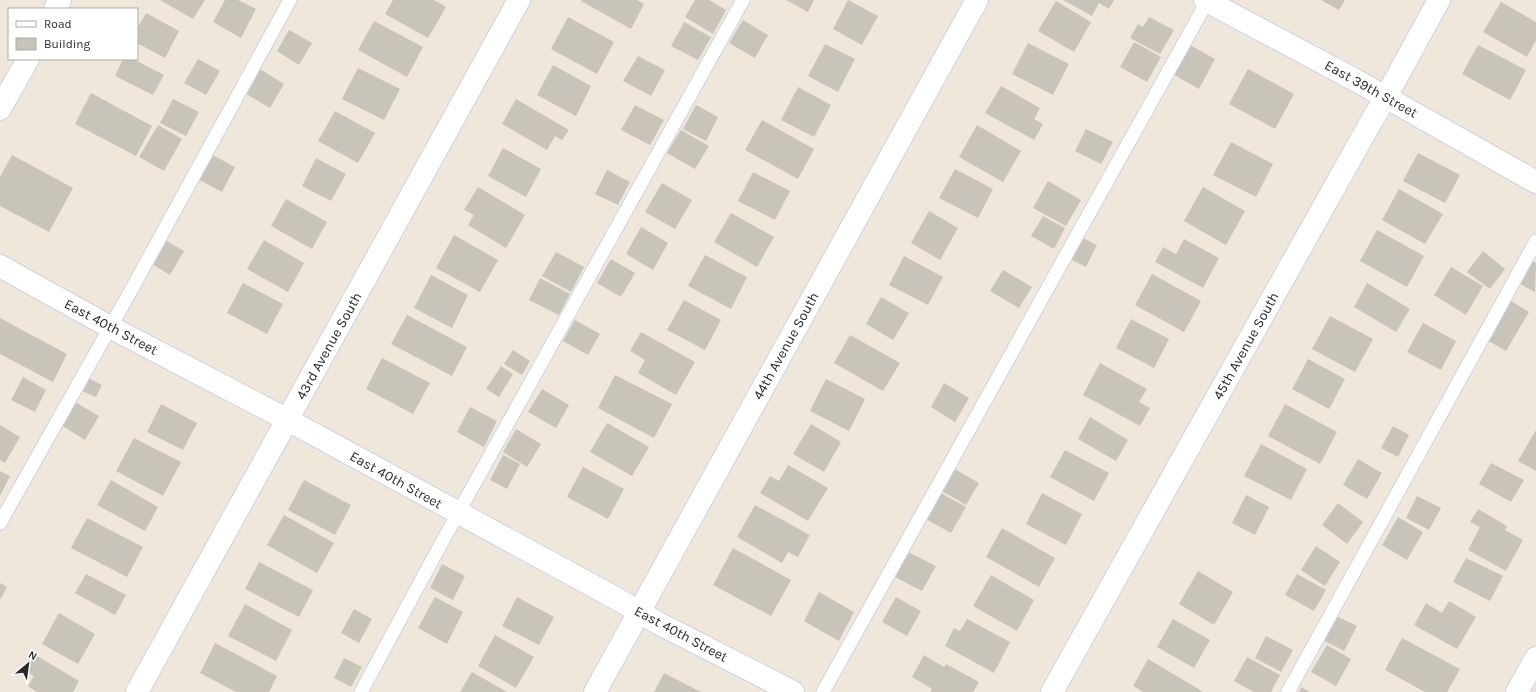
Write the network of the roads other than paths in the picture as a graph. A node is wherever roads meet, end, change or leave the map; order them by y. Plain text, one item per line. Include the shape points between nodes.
1 (290, 0) edge
2 (519, 0) edge
3 (744, 0) edge
4 (977, 0) edge
5 (1207, 0) edge
6 (1439, 0) edge
7 (27, 60) edge
8 (1386, 97) junction
9 (0, 110) edge
10 (1536, 182) edge
11 (1536, 241) edge
12 (0, 266) edge
13 (110, 327) junction
14 (288, 420) junction
15 (458, 513) junction
16 (0, 523) edge
17 (640, 612) junction
18 (1536, 658) edge
19 (137, 692) edge
20 (361, 692) edge
21 (595, 692) edge
22 (793, 692) edge
23 (823, 692) edge
24 (1052, 692) edge
25 (1288, 692) edge
26 (1517, 692) edge

1 - 13 lane
2 - 14 street, 43rd Avenue South
3 - 15 lane
4 - 17 street, 44th Avenue South
5 - 8 street, East 39th Street
5 - 23 lane
6 - 8 street, 45th Avenue South
7 - 9 street
8 - 10 street, East 39th Street
8 - 24 street, 45th Avenue South
11 - 25 lane
12 - 13 street, East 40th Street
13 - 14 street, East 40th Street
13 - 16 lane
14 - 15 street, East 40th Street
14 - 19 street, 43rd Avenue South
15 - 17 street, East 40th Street
15 - 20 lane
17 - 21 street, 44th Avenue South
17 - 22 street, East 40th Street
18 - 26 street

